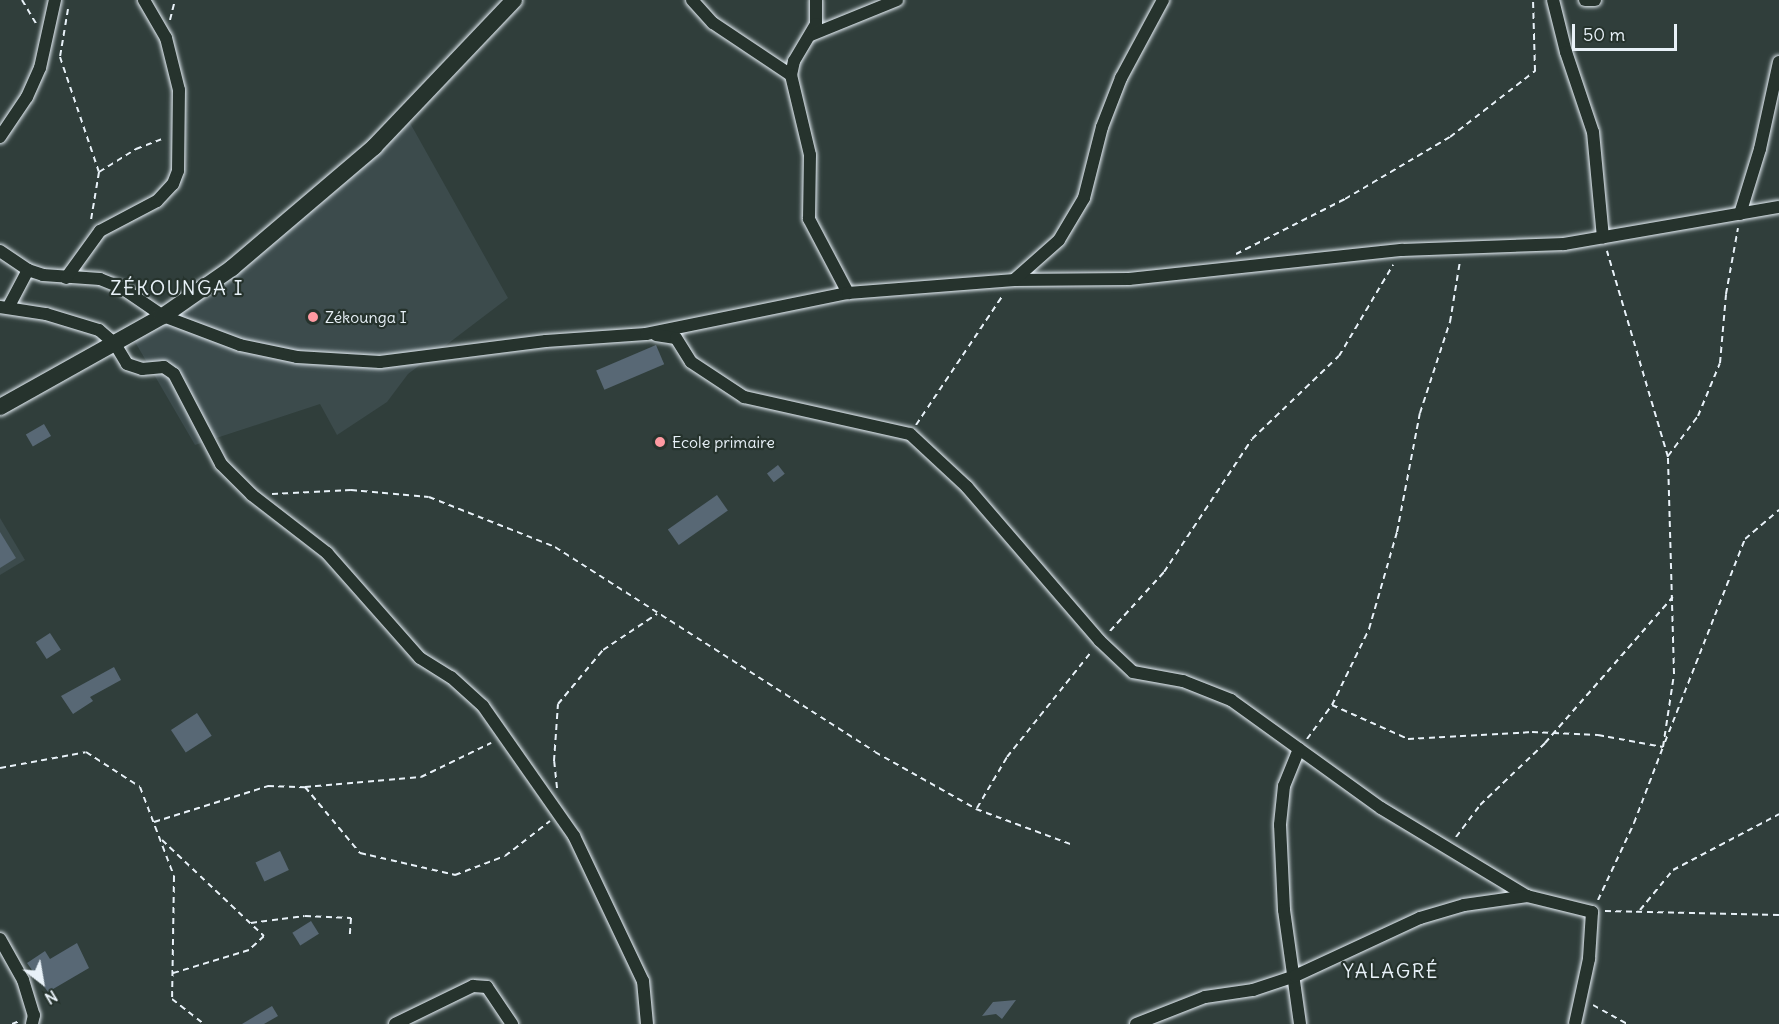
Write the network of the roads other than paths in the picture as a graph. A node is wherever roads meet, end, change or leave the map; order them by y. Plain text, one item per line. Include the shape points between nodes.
1 (55, 0) edge
2 (144, 0) edge
3 (514, 0) edge
4 (692, 0) edge
5 (816, 0) edge
6 (897, 0) edge
7 (1163, 0) edge
8 (1553, 0) edge
9 (1585, 0) edge
10 (1595, 0) edge
11 (811, 35) junction
12 (1779, 62) edge
13 (791, 75) junction
14 (0, 137) edge
15 (1779, 207) edge
16 (1740, 214) junction
17 (1603, 238) junction
18 (0, 251) edge
19 (28, 270) junction
20 (66, 278) junction
21 (1014, 280) junction
22 (848, 293) junction
23 (5, 307) edge
24 (163, 316) junction
25 (646, 334) junction
26 (115, 344) junction
27 (0, 407) edge
28 (1299, 749) junction
29 (1527, 896) junction
30 (0, 939) edge
31 (1296, 976) junction
32 (32, 1024) edge
33 (395, 1024) edge
34 (512, 1024) edge
35 (647, 1024) edge
36 (1136, 1024) edge
37 (1300, 1024) edge
38 (1575, 1024) edge

1 - 14 street via 40,68 27,97
2 - 20 street via 166,38 178,90 178,171 166,193 100,231
3 - 24 street via 374,147 232,268
4 - 13 street via 713,23
5 - 11 street
6 - 11 street
7 - 21 street via 1121,78 1102,127 1084,198 1059,240
8 - 17 street via 1593,132
9 - 10 street
11 - 13 street via 794,61
12 - 16 street via 1761,148
13 - 22 street via 810,154 809,219
15 - 16 street
16 - 17 street via 1640,228
17 - 21 street via 1522,248 1402,250 1129,279
18 - 19 street
19 - 20 street
19 - 23 street
20 - 24 street via 99,279 122,288
21 - 22 street
22 - 25 street
23 - 26 street via 99,330
24 - 25 street via 240,345 297,357 380,362 546,341
24 - 26 street
25 - 28 street via 676,338 691,362 744,397 910,434 939,458 1002,524 1100,641 1133,672 1183,681 1231,700
26 - 27 street
26 - 35 street via 127,364 142,369 164,368 174,374 221,464 252,495 327,553 420,658 466,690 509,739 574,836 644,981
28 - 29 street via 1381,808
28 - 31 street via 1284,786 1280,825 1284,910
29 - 31 street via 1464,905 1420,918
29 - 38 street via 1592,912 1589,959
30 - 32 street via 23,980 34,1015
31 - 36 street via 1253,990 1205,997
31 - 37 street
33 - 34 street via 473,986 487,987

